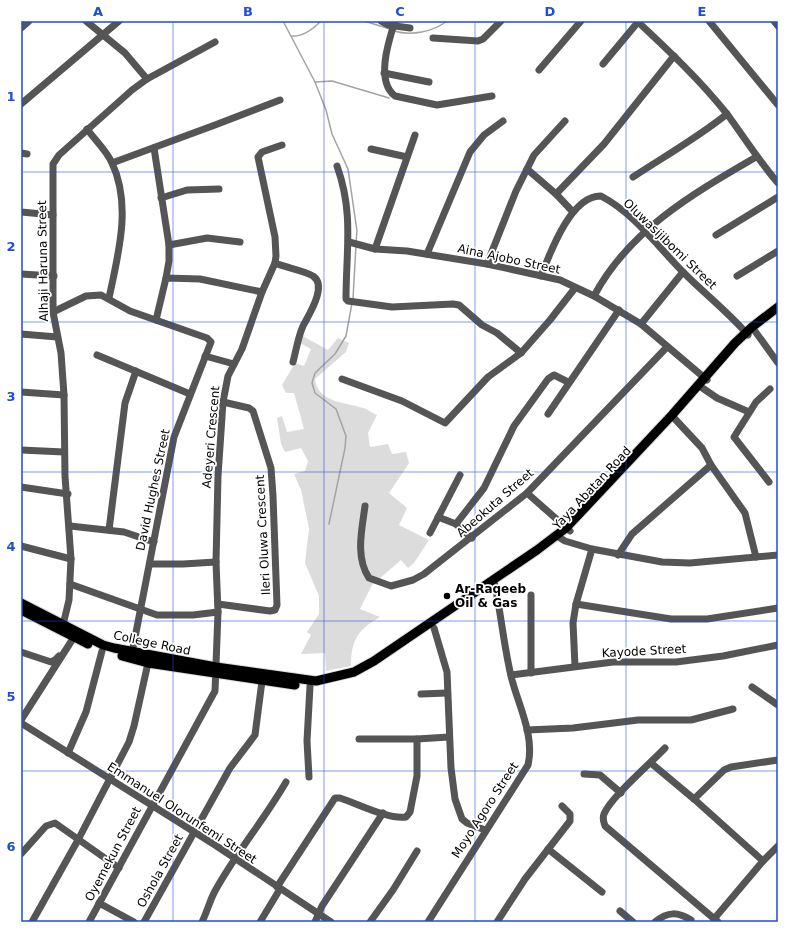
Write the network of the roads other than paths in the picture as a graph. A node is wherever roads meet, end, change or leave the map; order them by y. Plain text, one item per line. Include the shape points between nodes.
1 (29, 21) edge
2 (86, 21) edge
3 (119, 21) edge
4 (381, 21) edge
5 (501, 21) edge
6 (581, 21) edge
7 (637, 21) edge
8 (709, 21) edge
9 (774, 21) edge
10 (778, 26) edge
11 (393, 27) edge
12 (21, 28) edge
13 (410, 28) dead end
14 (102, 34) junction
15 (433, 38) dead end
16 (215, 42) dead end
17 (674, 56) junction
18 (603, 64) dead end
19 (539, 70) dead end
20 (384, 73) junction
21 (147, 79) junction
22 (429, 82) dead end
23 (492, 96) dead end
24 (280, 100) dead end
25 (21, 104) edge
26 (778, 105) edge
27 (727, 114) junction
28 (565, 120) dead end
29 (503, 121) dead end
30 (87, 129) junction
31 (415, 135) dead end
32 (282, 145) dead end
33 (154, 148) junction
34 (371, 149) dead end
35 (407, 156) junction
36 (756, 157) junction
37 (112, 163) junction
38 (337, 166) dead end
39 (527, 169) junction
40 (633, 177) dead end
41 (777, 180) edge
42 (219, 189) dead end
43 (556, 194) junction
44 (778, 197) edge
45 (161, 198) junction
46 (21, 212) edge
47 (573, 212) junction
48 (53, 215) junction
49 (646, 232) junction
50 (716, 235) dead end
51 (240, 242) dead end
52 (353, 243) junction
53 (169, 245) junction
54 (375, 249) junction
55 (778, 251) edge
56 (427, 254) junction
57 (275, 263) junction
58 (487, 264) junction
59 (683, 272) junction
60 (21, 274) edge
61 (54, 276) junction
62 (541, 276) junction
63 (737, 276) dead end
64 (166, 278) junction
65 (575, 288) junction
66 (262, 292) junction
67 (594, 296) junction
68 (109, 298) junction
69 (778, 307) edge
70 (620, 310) junction
71 (53, 312) junction
72 (778, 312) edge
73 (156, 320) junction
74 (641, 324) junction
75 (750, 331) junction
76 (21, 334) edge
77 (58, 337) junction
78 (667, 347) junction
79 (521, 353) junction
80 (97, 355) dead end
81 (206, 356) junction
82 (293, 362) dead end
83 (778, 363) edge
84 (234, 364) junction
85 (136, 371) junction
86 (342, 379) dead end
87 (705, 379) junction
88 (568, 382) junction
89 (701, 388) junction
90 (770, 389) dead end
91 (21, 392) edge
92 (190, 394) junction
93 (64, 395) junction
94 (224, 402) junction
95 (749, 412) junction
96 (548, 414) dead end
97 (674, 418) junction
98 (21, 450) edge
99 (64, 452) junction
100 (711, 465) junction
101 (460, 475) dead end
102 (769, 482) dead end
103 (21, 487) edge
104 (527, 493) junction
105 (68, 494) junction
106 (365, 506) dead end
107 (438, 517) junction
108 (456, 524) junction
109 (70, 526) junction
110 (109, 530) junction
111 (568, 530) junction
112 (430, 533) dead end
113 (559, 537) junction
114 (472, 538) junction
115 (154, 542) junction
116 (21, 546) edge
117 (592, 549) junction
118 (618, 555) junction
119 (778, 555) edge
120 (756, 557) junction
121 (72, 559) junction
122 (216, 562) junction
123 (150, 564) junction
124 (70, 584) junction
125 (495, 585) junction
126 (531, 595) dead end
127 (21, 603) edge
128 (576, 604) junction
129 (218, 608) junction
130 (778, 608) edge
131 (21, 610) edge
132 (139, 610) junction
133 (62, 628) junction
134 (434, 628) junction
135 (72, 636) junction
136 (778, 645) edge
137 (102, 651) junction
138 (21, 652) edge
139 (132, 653) junction
140 (148, 663) junction
141 (575, 666) junction
142 (216, 671) junction
143 (531, 673) junction
144 (511, 675) junction
145 (262, 681) junction
146 (310, 686) junction
147 (752, 687) dead end
148 (447, 693) junction
149 (420, 694) dead end
150 (778, 705) edge
151 (733, 709) dead end
152 (21, 722) edge
153 (527, 730) junction
154 (449, 737) junction
155 (359, 739) dead end
156 (417, 740) junction
157 (665, 748) dead end
158 (68, 753) junction
159 (778, 760) edge
160 (651, 763) junction
161 (584, 774) dead end
162 (309, 777) dead end
163 (110, 779) junction
164 (286, 782) dead end
165 (621, 793) junction
166 (694, 799) junction
167 (151, 806) junction
168 (562, 806) dead end
169 (383, 813) junction
170 (485, 830) junction
171 (194, 832) junction
172 (78, 840) junction
173 (778, 846) edge
174 (548, 849) junction
175 (417, 851) dead end
176 (21, 854) edge
177 (235, 860) junction
178 (763, 861) junction
179 (119, 868) junction
180 (278, 888) junction
181 (602, 892) dead end
182 (99, 903) junction
183 (620, 911) dead end
184 (318, 914) junction
185 (691, 920) dead end
186 (716, 920) edge
187 (32, 922) edge
188 (89, 922) edge
189 (134, 922) edge
190 (144, 922) edge
191 (202, 922) edge
192 (260, 922) edge
193 (316, 922) edge
194 (331, 922) edge
195 (370, 922) edge
196 (428, 922) edge
197 (497, 922) edge
198 (633, 922) edge
199 (655, 922) edge

1 - 12 street
2 - 14 street
3 - 14 street
4 - 11 street
5 - 15 street via 478,41
6 - 19 street
7 - 17 street
7 - 18 street
8 - 26 street
9 - 10 street
11 - 13 street
11 - 20 street
14 - 21 street via 125,53
14 - 25 street
16 - 21 street, Alhaji Haruna Street
17 - 27 street
17 - 43 street via 604,144
20 - 22 street
20 - 23 street via 391,93 395,96 437,105
21 - 30 street, Alhaji Haruna Street
24 - 33 street
27 - 36 street
27 - 40 street via 703,133
28 - 39 street via 540,146
29 - 56 street via 484,135 470,152
30 - 37 street
30 - 48 street, Alhaji Haruna Street via 53,164
31 - 35 street
32 - 57 street, Adeyeri Crescent via 259,154 258,157 275,237
33 - 37 street
33 - 45 street
34 - 35 street
35 - 54 street
36 - 41 street
36 - 49 street via 676,206
37 - 68 street via 121,194 122,234
38 - 52 street via 344,184
39 - 43 street
39 - 58 street
42 - 45 street via 187,190
43 - 47 street
44 - 50 street
45 - 53 street
46 - 48 street
47 - 49 street, Oluwasijibomi Street via 591,198 601,196 620,208
47 - 62 street, Oluwasijibomi Street via 556,238
48 - 61 street, Alhaji Haruna Street
49 - 59 street, Oluwasijibomi Street
49 - 67 street via 615,264
51 - 53 street via 207,238
52 - 54 street, Aina Ajobo Street
52 - 79 street via 346,299 351,302 392,306 459,305
53 - 64 street
54 - 56 street, Aina Ajobo Street
55 - 63 street
56 - 58 street, Aina Ajobo Street
57 - 66 street, Adeyeri Crescent
57 - 82 street via 312,275 317,281 318,294 312,313 302,327
58 - 62 street, Aina Ajobo Street
59 - 74 street
59 - 75 street, Oluwasijibomi Street
60 - 61 street
61 - 71 street, Alhaji Haruna Street
62 - 65 street, Aina Ajobo Street via 560,280
64 - 66 street via 200,279
64 - 73 street
65 - 67 street, Aina Ajobo Street
65 - 79 street
66 - 84 street, Adeyeri Crescent via 242,349
67 - 70 street, Aina Ajobo Street
68 - 71 street, David Hughes Street via 93,294
68 - 73 street, David Hughes Street via 130,311
69 - 75 main road, Yaya Abatan Road
70 - 74 street, Aina Ajobo Street
70 - 88 street
71 - 77 street, Alhaji Haruna Street
72 - 75 main road, Yaya Abatan Road
73 - 81 street, David Hughes Street via 210,339
74 - 78 street, Aina Ajobo Street
75 - 83 street, Oluwasijibomi Street
75 - 87 main road, Yaya Abatan Road
76 - 77 street
77 - 93 street, Alhaji Haruna Street
78 - 87 street, Aina Ajobo Street
78 - 104 street, Abeokuta Street
79 - 86 street via 488,377 460,404 445,423 402,401
80 - 85 street
81 - 84 street
81 - 92 street, David Hughes Street
84 - 94 street, Adeyeri Crescent via 228,376
85 - 92 street
85 - 110 street via 124,410
87 - 89 main road, Yaya Abatan Road
87 - 111 main road, Yaya Abatan Road
88 - 96 street
88 - 108 street via 554,375 548,379 514,426 484,488
89 - 95 street
89 - 97 main road, Yaya Abatan Road
90 - 95 street
91 - 93 street
92 - 115 street, David Hughes Street via 174,436
93 - 99 street, Alhaji Haruna Street
94 - 122 street, Adeyeri Crescent via 218,476
94 - 129 street, Ileri Oluwa Crescent via 252,409 270,464 277,605 275,610 270,611
95 - 102 street via 734,437
97 - 100 street via 702,448
97 - 111 main road, Yaya Abatan Road
98 - 99 street
99 - 105 street, Alhaji Haruna Street
100 - 118 street via 632,534
100 - 120 street via 745,513
101 - 107 street
103 - 105 street
104 - 111 street
104 - 114 street, Abeokuta Street via 487,523
105 - 109 street, Alhaji Haruna Street
106 - 114 street, Abeokuta Street via 361,542 362,563 369,578 391,586 424,574
107 - 108 street
107 - 112 street
108 - 114 street
109 - 110 street
109 - 121 street, Alhaji Haruna Street
110 - 115 street
111 - 113 main road, Yaya Abatan Road
113 - 117 street
113 - 125 main road, Yaya Abatan Road
113 - 142 main road, Yaya Abatan Road via 354,672 316,681
115 - 123 street, David Hughes Street
116 - 121 street
117 - 118 street
117 - 128 street
118 - 120 street via 662,562 690,563
119 - 120 street
121 - 124 street, Alhaji Haruna Street
122 - 123 street
122 - 129 street, Adeyeri Crescent
123 - 132 street, David Hughes Street
124 - 132 street
124 - 133 street, Alhaji Haruna Street
125 - 134 main road, Yaya Abatan Road
125 - 144 street, Moyo Agoro Street
126 - 143 street
127 - 133 main road, College Road
128 - 130 street via 671,619 707,619
128 - 141 street via 573,623
129 - 132 street via 174,616
129 - 142 street, Adeyeri Crescent
131 - 133 main road, College Road
132 - 139 street, David Hughes Street
133 - 135 main road, College Road
133 - 139 main road, College Road via 103,645
134 - 146 main road, Yaya Abatan Road via 357,676 334,683
134 - 148 street via 447,672
135 - 137 main road, College Road
135 - 138 street via 54,661
135 - 152 street
136 - 141 street, Kayode Street via 676,662 613,662
137 - 140 main road, College Road
137 - 158 street via 86,712
139 - 142 main road, College Road
140 - 142 main road, College Road
140 - 163 street via 129,742
141 - 143 street, Kayode Street
142 - 145 main road, Yaya Abatan Road
142 - 167 street, Oyemekun Street via 213,699
143 - 144 street, Kayode Street
144 - 153 street, Moyo Agoro Street
145 - 146 main road, Yaya Abatan Road
145 - 171 street, Oshola Street via 255,735 230,768
146 - 162 street via 307,741
147 - 150 street
148 - 149 street
148 - 154 street
151 - 153 street via 691,720 638,720 573,728
152 - 158 street, Emmanuel Olorunfemi Street
153 - 170 street, Moyo Agoro Street via 530,751 528,765
154 - 156 street
154 - 170 street via 451,768 459,812 466,823
155 - 156 street
156 - 169 street via 417,776 410,812 406,817
157 - 160 street
158 - 163 street, Emmanuel Olorunfemi Street
159 - 166 street via 730,767
160 - 165 street
160 - 166 street
161 - 165 street via 600,775
163 - 167 street, Emmanuel Olorunfemi Street
163 - 172 street
164 - 177 street
165 - 186 street via 604,813 605,826
166 - 178 street
167 - 171 street, Emmanuel Olorunfemi Street
167 - 179 street, Oyemekun Street
168 - 174 street via 570,814 570,821
169 - 180 street via 335,798
169 - 184 street
170 - 196 street, Moyo Agoro Street
171 - 177 street, Emmanuel Olorunfemi Street
171 - 190 street, Oshola Street
172 - 176 street via 55,822 50,823
172 - 179 street
172 - 187 street
173 - 178 street
174 - 181 street
174 - 197 street
175 - 195 street
177 - 180 street, Emmanuel Olorunfemi Street
177 - 191 street via 214,893
178 - 186 street
179 - 182 street, Oyemekun Street
180 - 184 street, Emmanuel Olorunfemi Street
180 - 192 street
182 - 188 street, Oyemekun Street
182 - 189 street
183 - 198 street
184 - 193 street
184 - 194 street, Emmanuel Olorunfemi Street
185 - 199 street via 675,913 660,917

